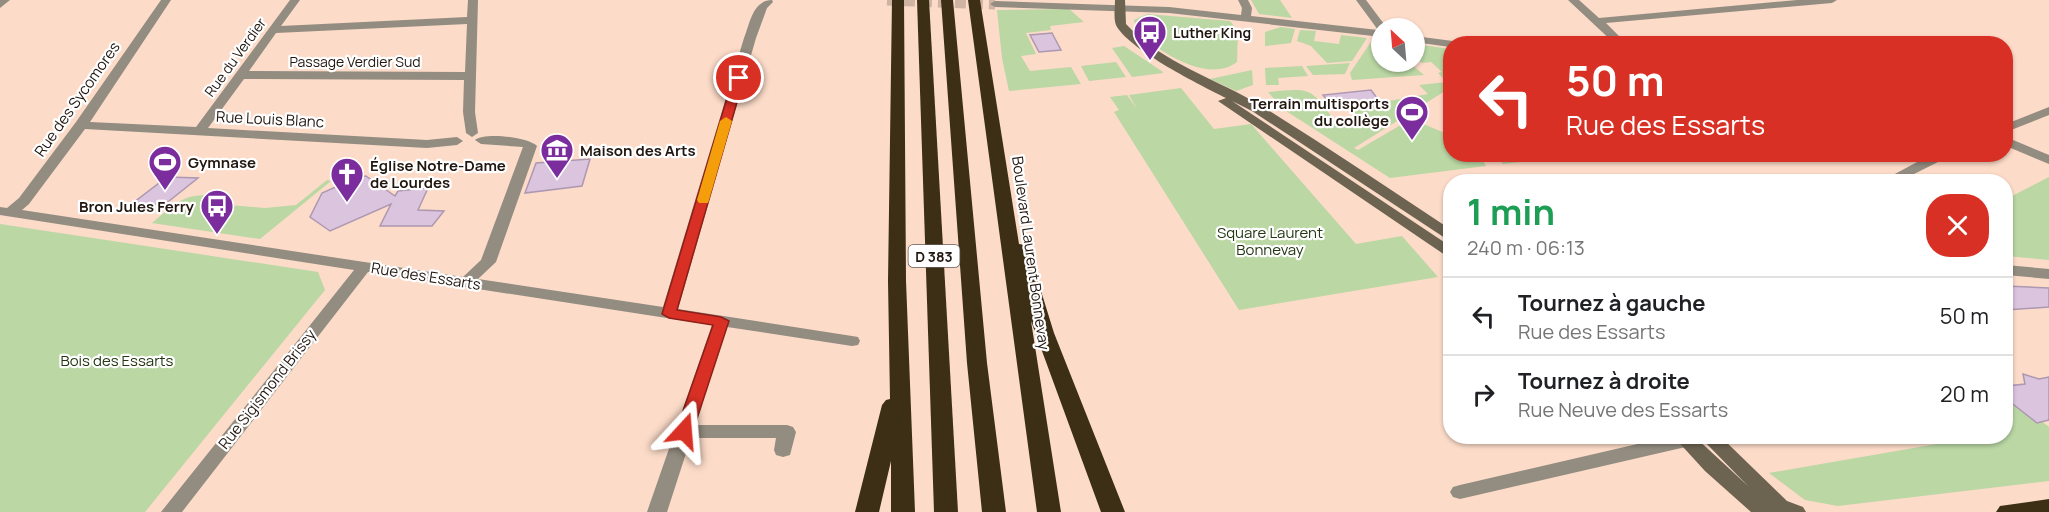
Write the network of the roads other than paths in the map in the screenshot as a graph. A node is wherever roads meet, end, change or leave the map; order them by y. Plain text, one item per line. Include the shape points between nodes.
1 (5, 0) edge
2 (166, 0) edge
3 (296, 0) edge
4 (473, 0) edge
5 (891, 0) edge
6 (898, 0) edge
7 (923, 0) edge
8 (946, 0) edge
9 (974, 0) edge
10 (1243, 0) edge
11 (1361, 0) edge
12 (1573, 0) edge
13 (1832, 0) edge
14 (770, 1) edge
15 (1768, 3) edge
16 (0, 4) edge
17 (994, 4) dead end
18 (1120, 4) edge
19 (1246, 17) junction
20 (1374, 18) edge
21 (472, 20) junction
22 (1597, 21) junction
23 (274, 30) junction
24 (1371, 33) edge
25 (1613, 36) edge
26 (897, 37) junction
27 (1425, 40) edge
28 (1443, 43) edge
29 (241, 75) junction
30 (469, 76) junction
31 (1191, 76) junction
32 (2049, 111) edge
33 (81, 125) junction
34 (2013, 125) edge
35 (199, 132) junction
36 (477, 137) junction
37 (2013, 144) edge
38 (2049, 160) edge
39 (1928, 162) edge
40 (1903, 174) edge
41 (5, 212) edge
42 (1006, 216) junction
43 (1443, 230) edge
44 (1443, 247) edge
45 (364, 267) junction
46 (2013, 271) edge
47 (2049, 274) edge
48 (466, 282) junction
49 (669, 314) junction
50 (721, 321) junction
51 (852, 341) dead end
52 (899, 383) junction
53 (684, 431) junction
54 (1665, 444) edge
55 (1698, 444) edge
56 (1715, 444) edge
57 (783, 450) dead end
58 (1460, 492) dead end
59 (2049, 507) edge
60 (1775, 510) edge
61 (171, 512) edge
62 (657, 512) edge
63 (867, 512) edge
64 (894, 512) edge
65 (903, 512) edge
66 (946, 512) edge
67 (994, 512) edge
68 (1049, 512) edge
69 (1113, 512) edge
70 (2008, 512) edge

1 - 16 street
2 - 33 street, Rue des Sycomores
3 - 23 street, Rue du Verdier
4 - 21 street
5 - 26 highway
6 - 26 highway
7 - 66 highway, D 383
8 - 67 highway via 977,363
9 - 42 highway, Boulevard Laurent Bonnevay
10 - 19 street
11 - 20 street
12 - 22 street
13 - 15 street
14 - 49 street via 762,6 751,36
15 - 22 street
17 - 18 street
18 - 19 street
18 - 31 street via 1124,30
19 - 24 street
21 - 23 street
21 - 30 street
22 - 25 street
23 - 29 street, Rue du Verdier
26 - 52 highway
27 - 28 street
29 - 30 street, Passage Verdier Sud
29 - 35 street, Rue du Verdier
30 - 36 street via 469,112
31 - 43 street via 1256,108
31 - 44 street
32 - 34 street
33 - 35 street, Rue Louis Blanc
33 - 41 street, Rue des Sycomores via 24,201
35 - 36 street, Rue Louis Blanc via 427,144
36 - 48 street via 530,146 488,262
37 - 38 street
39 - 40 street
41 - 45 street, Rue des Essarts
42 - 68 highway, Boulevard Laurent Bonnevay
42 - 69 highway via 1044,333
45 - 48 street, Rue des Essarts
45 - 61 street, Rue Sigismond Brissy
46 - 47 street
48 - 49 street, Rue des Essarts
49 - 50 street, Rue des Essarts
50 - 51 street, Rue des Essarts
50 - 53 street
52 - 63 highway
52 - 64 highway
52 - 65 highway
53 - 57 street via 787,432
53 - 62 street
54 - 58 street
55 - 60 street
56 - 60 street
59 - 70 highway

